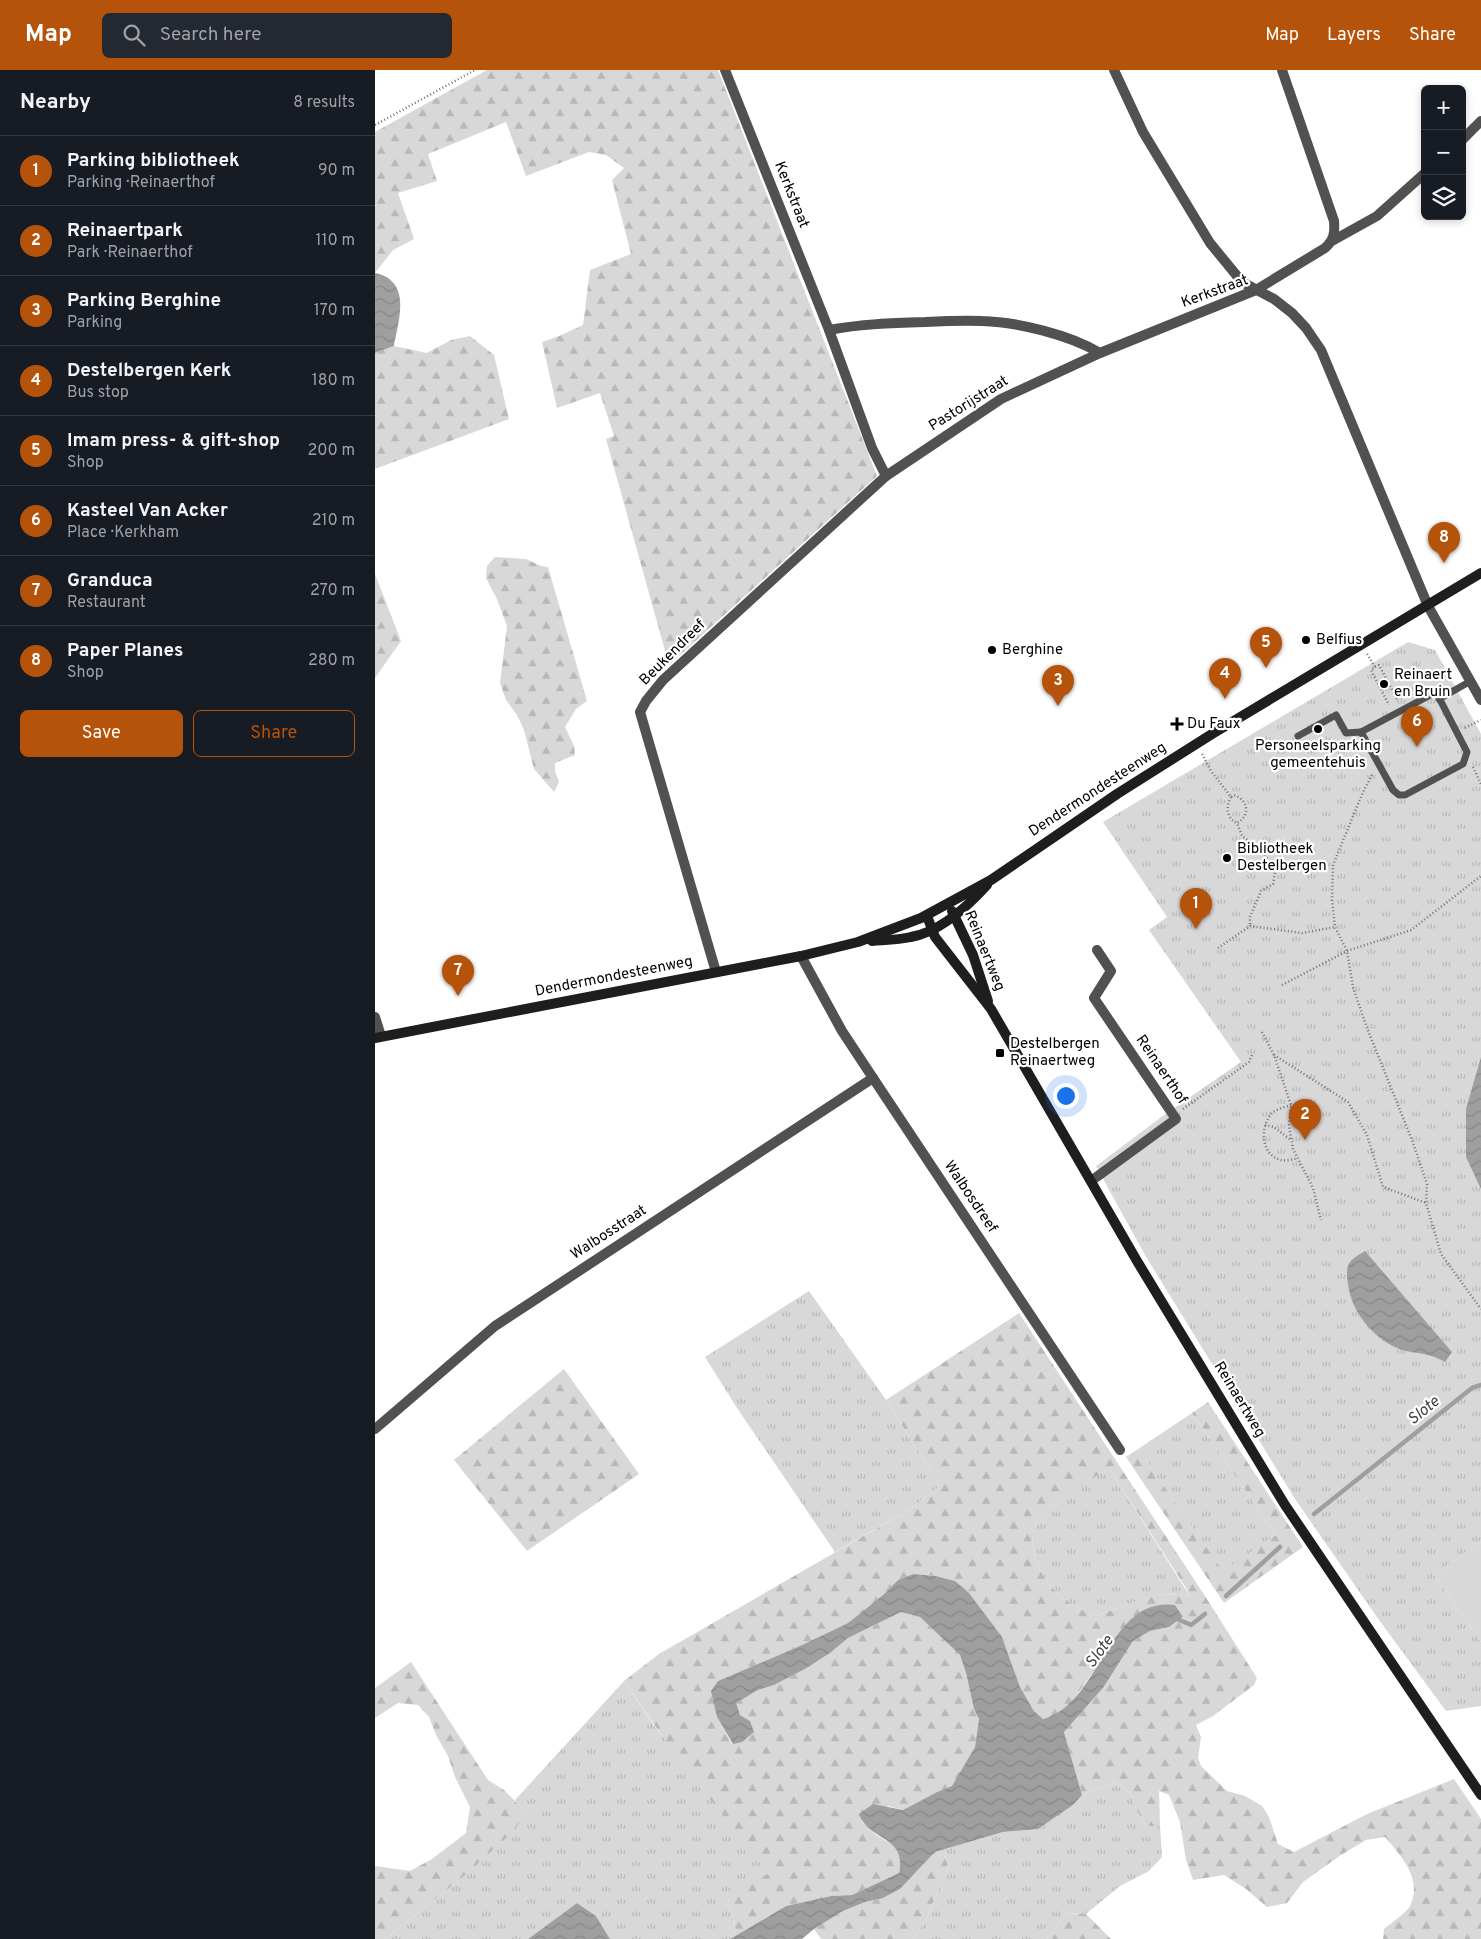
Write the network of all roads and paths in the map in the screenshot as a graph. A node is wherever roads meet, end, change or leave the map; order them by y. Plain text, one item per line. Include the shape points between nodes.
1 (475, 70) edge
2 (725, 70) edge
3 (1114, 70) edge
4 (1282, 70) edge
5 (1481, 121) edge
6 (375, 125) edge
7 (1466, 136) edge
8 (1423, 175) edge
9 (1332, 241) junction
10 (1256, 290) junction
11 (829, 330) junction
12 (1100, 353) junction
13 (886, 476) junction
14 (1481, 573) edge
15 (1428, 606) junction
16 (1361, 644) junction
17 (1375, 667) junction
18 (1475, 685) edge
19 (1439, 699) junction
20 (1481, 700) edge
21 (1402, 710) junction
22 (1394, 714) junction
23 (1481, 720) edge
24 (1361, 732) junction
25 (1457, 733) junction
26 (1298, 736) dead end
27 (1196, 744) junction
28 (1379, 764) junction
29 (1231, 797) junction
30 (1237, 823) junction
31 (1481, 876) edge
32 (991, 880) junction
33 (949, 904) junction
34 (927, 916) junction
35 (954, 917) junction
36 (1250, 926) junction
37 (1335, 926) junction
38 (932, 929) junction
39 (858, 942) junction
40 (1218, 948) dead end
41 (1097, 950) dead end
42 (1347, 951) junction
43 (801, 956) junction
44 (716, 972) junction
45 (1282, 985) dead end
46 (991, 1010) junction
47 (375, 1017) edge
48 (1262, 1032) dead end
49 (378, 1037) edge
50 (1252, 1055) dead end
51 (1274, 1055) junction
52 (873, 1078) junction
53 (1291, 1105) junction
54 (1173, 1115) junction
55 (1265, 1125) junction
56 (1291, 1140) junction
57 (1297, 1158) junction
58 (1091, 1181) junction
59 (1426, 1203) junction
60 (1321, 1220) dead end
61 (1481, 1308) edge
62 (375, 1429) edge
63 (1120, 1450) dead end
64 (1481, 1795) edge

1 - 6 path
2 - 11 street, Kerkstraat
3 - 10 street via 1143,132 1210,243 1242,282
4 - 9 street via 1334,221
5 - 7 street
8 - 9 street via 1377,216
9 - 10 street
10 - 12 street, Kerkstraat
10 - 15 street, Kerkstraat via 1292,312 1321,350
11 - 12 street via 864,324 983,321 1018,324 1088,346
11 - 13 street, Kerkstraat
12 - 13 street, Pastorijstraat via 1001,399
13 - 44 street, Beukendreef via 663,680 640,712
14 - 15 main road, Dendermondesteenweg
15 - 16 main road, Dendermondesteenweg
15 - 18 street, Kerkstraat
16 - 17 path
16 - 27 main road, Dendermondesteenweg
17 - 21 path via 1379,665
17 - 22 path via 1371,670
18 - 19 lane
18 - 20 street, Kerkstraat
19 - 21 lane via 1436,692
19 - 25 lane
21 - 22 lane
22 - 24 lane
23 - 25 path
24 - 26 lane via 1346,733 1336,715
24 - 28 lane
25 - 28 lane via 1467,752 1463,764 1405,795 1393,790
27 - 29 path
27 - 32 main road, Dendermondesteenweg
28 - 37 path via 1363,792 1333,865
29 - 30 path via 1227,810 1229,817
29 - 30 path via 1238,796 1247,809 1243,820
30 - 36 path via 1242,836 1262,850 1275,872 1273,884 1261,891 1250,917
31 - 42 path via 1411,930
32 - 33 main road, Dendermondesteenweg
32 - 35 main road, Dendermondesteenweg
33 - 34 main road, Dendermondesteenweg
33 - 35 main road, Reinaertweg
34 - 38 main road, Reinaertweg
34 - 39 main road, Dendermondesteenweg
35 - 38 main road, Dendermondesteenweg
35 - 46 main road, Reinaertweg via 973,956
36 - 37 path via 1302,933
36 - 40 path
37 - 42 path
38 - 39 main road, Dendermondesteenweg via 912,937
38 - 46 main road, Reinaertweg
39 - 43 main road, Dendermondesteenweg
41 - 54 street, Reinaerthof via 1111,971 1094,998
42 - 45 path
42 - 59 path via 1353,987 1367,1028 1413,1140 1427,1184
43 - 44 main road, Dendermondesteenweg
43 - 52 street, Walbosdreef via 842,1031
44 - 49 main road, Dendermondesteenweg
46 - 58 main road, Reinaertweg
47 - 49 street
48 - 51 path
50 - 54 path via 1249,1062
51 - 53 path
51 - 59 path via 1349,1102 1367,1135 1383,1187
52 - 62 street, Walbosstraat via 495,1326
52 - 63 street, Walbosdreef
53 - 55 path via 1272,1113
53 - 56 path
54 - 58 street, Reinaerthof via 1176,1119
55 - 56 path
55 - 57 path via 1264,1141 1272,1155 1283,1161
56 - 57 path
57 - 60 path via 1313,1188
58 - 64 main road, Reinaertweg via 1285,1505
59 - 61 path via 1441,1254

